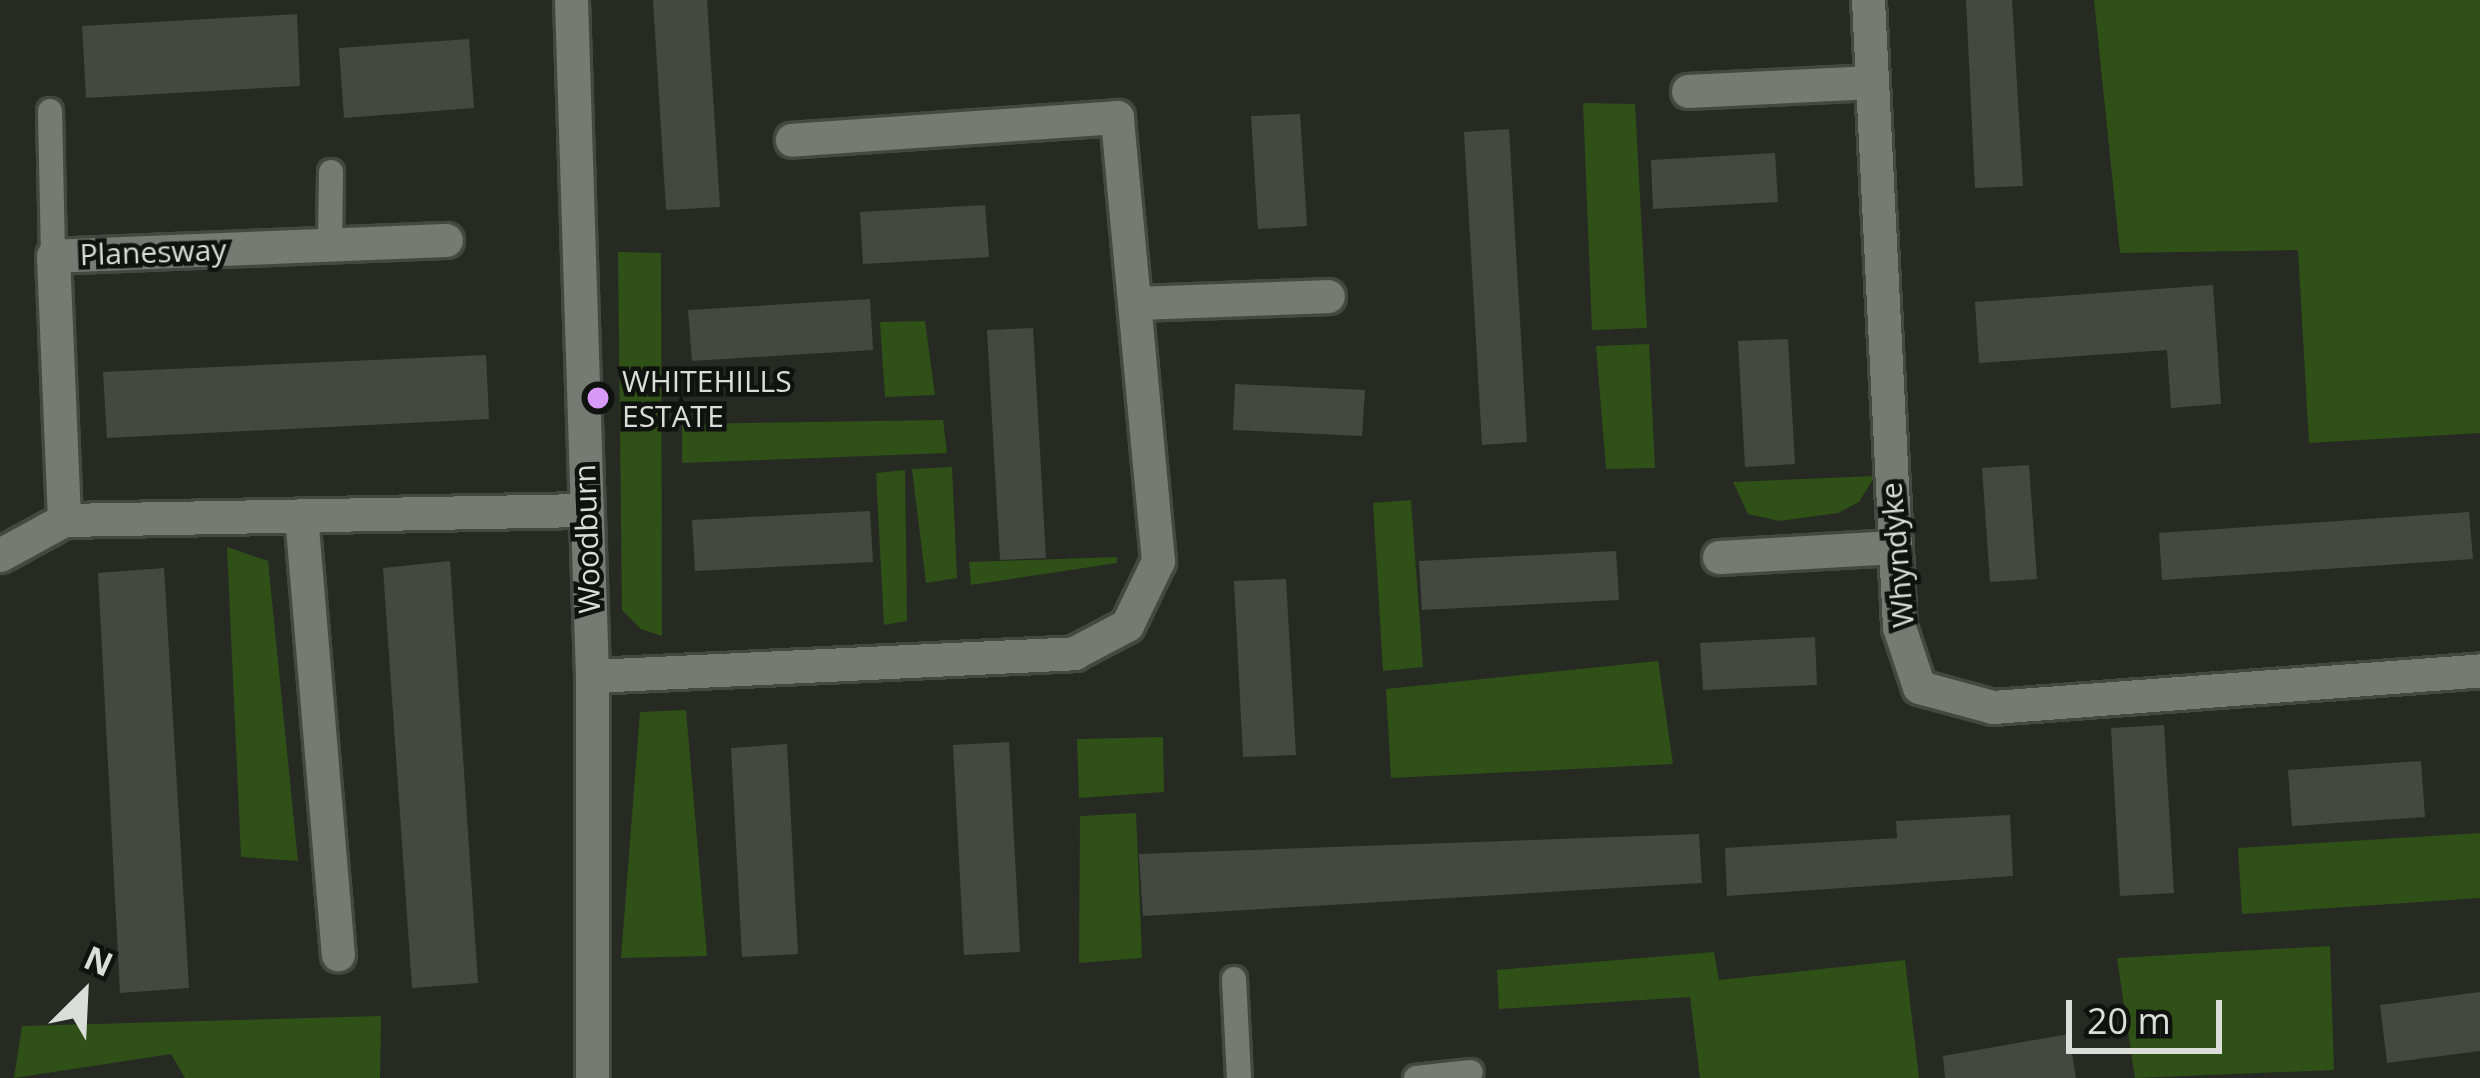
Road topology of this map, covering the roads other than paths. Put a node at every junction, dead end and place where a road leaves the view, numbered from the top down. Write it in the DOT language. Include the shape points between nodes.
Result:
graph roads {
  1 [pos="571,0"];
  2 [pos="1868,0"];
  3 [pos="1872,82"];
  4 [pos="1688,91"];
  5 [pos="50,112"];
  6 [pos="792,140"];
  7 [pos="331,172"];
  8 [pos="446,240"];
  9 [pos="330,245"];
  10 [pos="52,256"];
  11 [pos="1328,296"];
  12 [pos="1139,303"];
  13 [pos="585,510"];
  14 [pos="301,515"];
  15 [pos="64,520"];
  16 [pos="1894,548"];
  17 [pos="0,555"];
  18 [pos="1719,557"];
  19 [pos="2480,670"];
  20 [pos="592,676"];
  21 [pos="338,954"];
  22 [pos="1234,979"];
  23 [pos="1471,1072"];
  24 [pos="592,1078"];
  25 [pos="1239,1078"];
  26 [pos="1416,1078"];
  1 -- 13 [label="street, Woodburn"];
  2 -- 3 [label="street, Whyndyke"];
  3 -- 4 [label="street"];
  3 -- 16 [label="street, Whyndyke"];
  5 -- 10 [label="lane"];
  6 -- 12 [label="street" via="1117,117"];
  7 -- 9 [label="lane"];
  8 -- 9 [label="street, Planesway"];
  9 -- 10 [label="street, Planesway"];
  10 -- 15 [label="street, Planesway"];
  11 -- 12 [label="street"];
  12 -- 20 [label="street" via="1158,560 1127,625 1074,652"];
  13 -- 14 [label="street"];
  13 -- 20 [label="street, Woodburn"];
  14 -- 15 [label="street"];
  14 -- 21 [label="street"];
  15 -- 17 [label="street"];
  16 -- 18 [label="street"];
  16 -- 19 [label="street, Whyndyke" via="1899,627 1919,687 1993,707"];
  20 -- 24 [label="street, Woodburn"];
  22 -- 25 [label="lane"];
  23 -- 26 [label="lane"];
}
